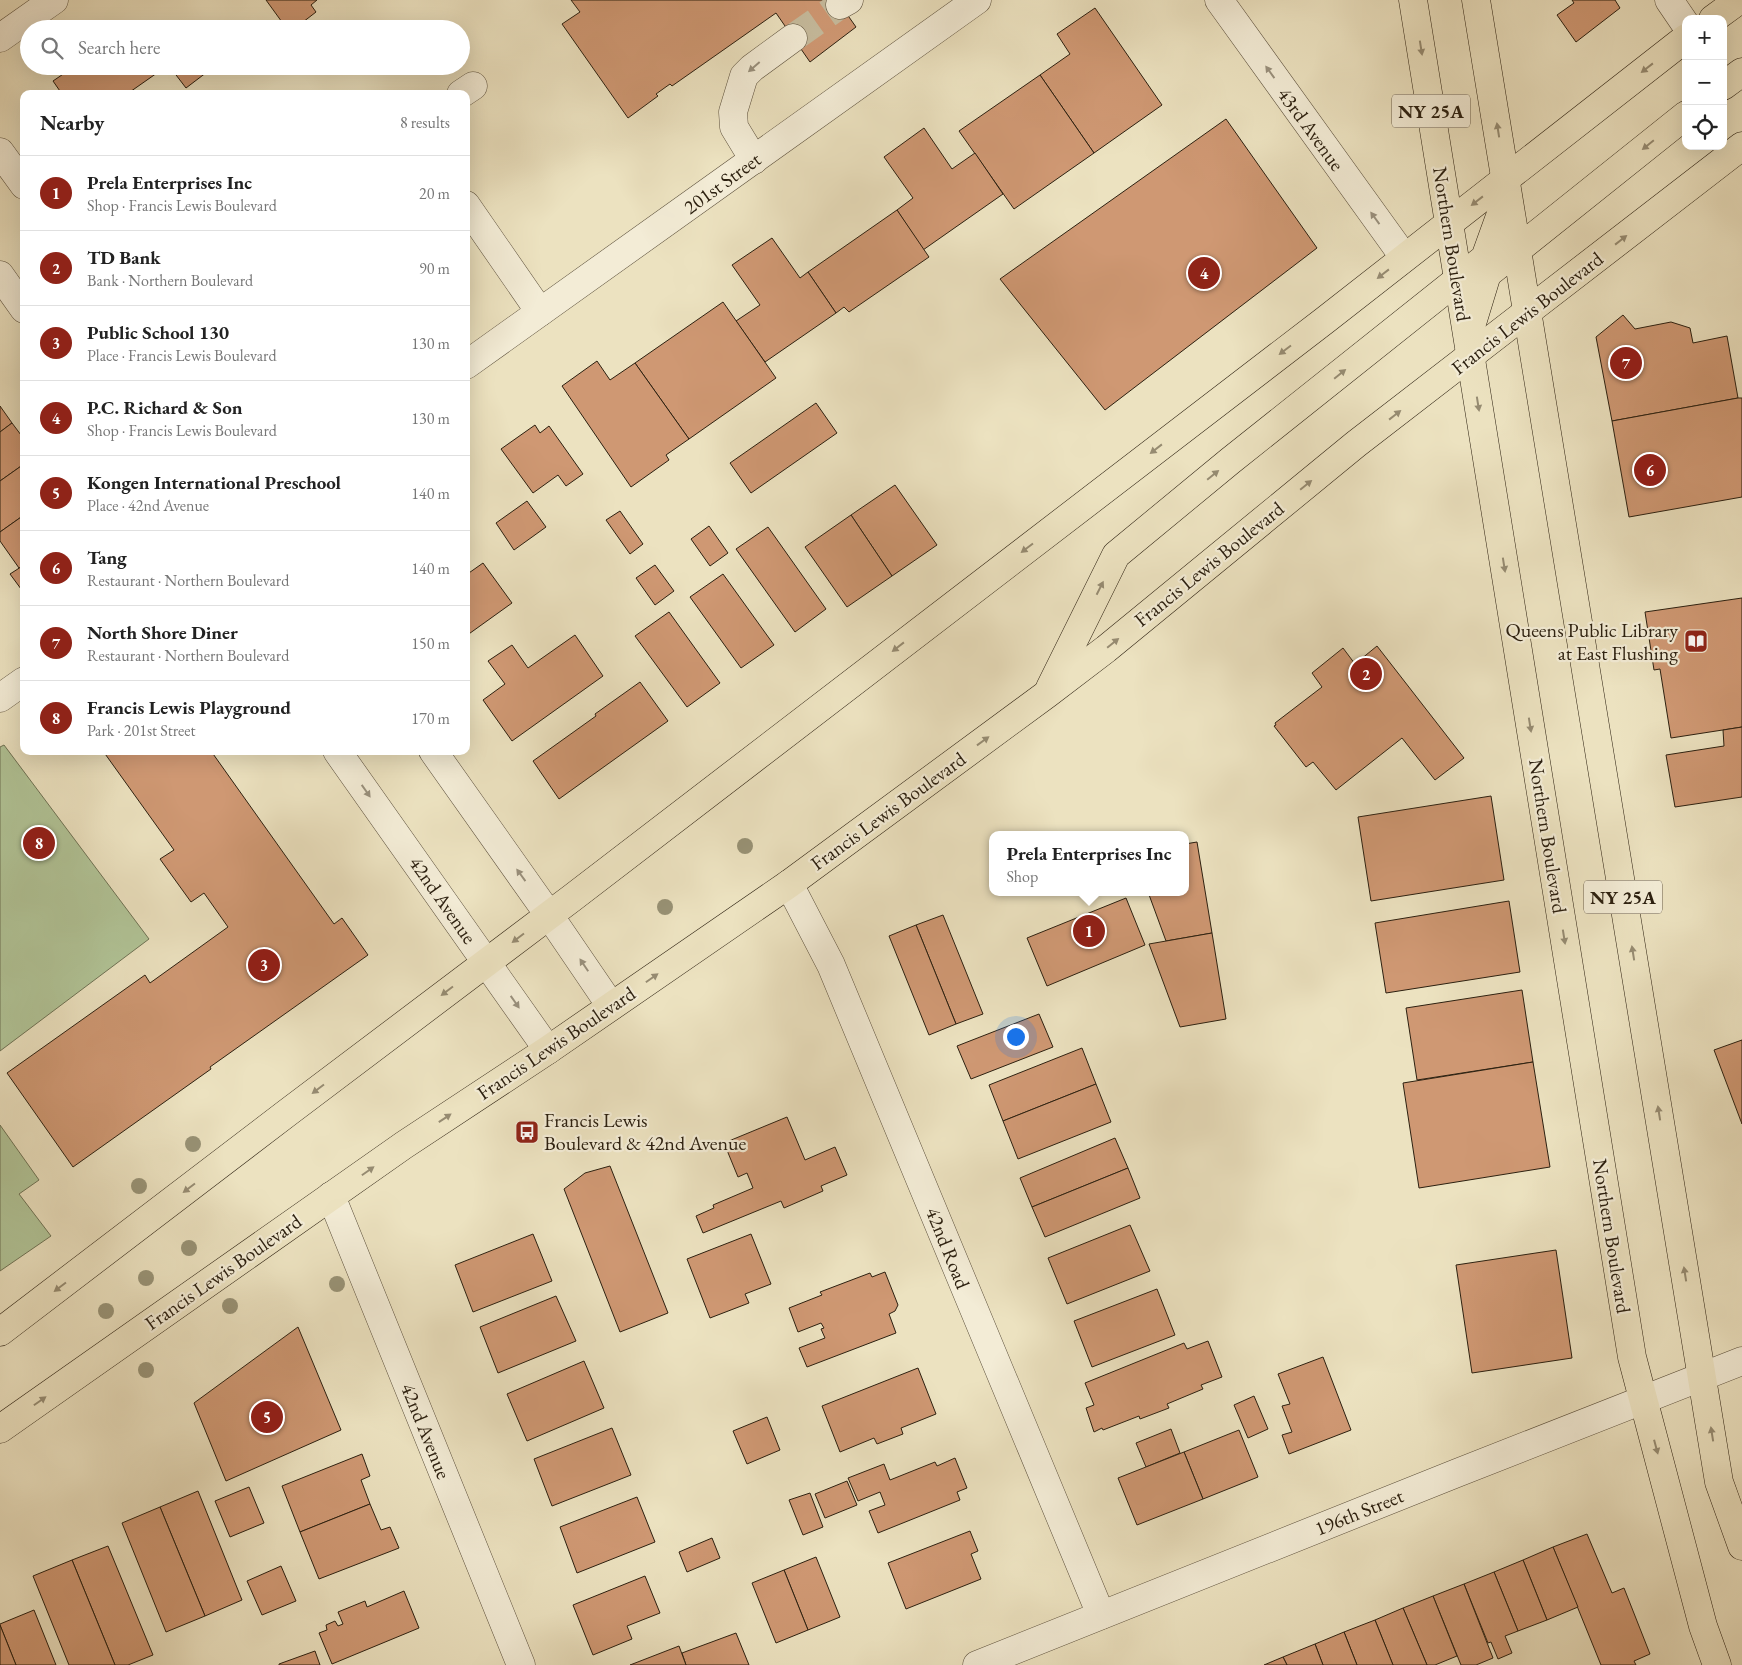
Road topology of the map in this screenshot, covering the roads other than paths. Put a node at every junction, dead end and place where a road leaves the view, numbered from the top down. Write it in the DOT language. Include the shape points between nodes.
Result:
graph roads {
  1 [pos="54,0"];
  2 [pos="1219,0"];
  3 [pos="1413,0"];
  4 [pos="1476,0"];
  5 [pos="1669,0"];
  6 [pos="1740,0"];
  7 [pos="969,2"];
  8 [pos="1719,15"];
  9 [pos="1682,19"];
  10 [pos="26,20"];
  11 [pos="20,24"];
  12 [pos="0,38"];
  13 [pos="793,38"];
  14 [pos="1682,41"];
  15 [pos="1742,72"];
  16 [pos="1727,83"];
  17 [pos="1682,118"];
  18 [pos="1742,146"];
  19 [pos="0,152"];
  20 [pos="754,160"];
  21 [pos="20,180"];
  22 [pos="1507,186"];
  23 [pos="470,211"];
  24 [pos="1449,223"];
  25 [pos="1517,250"];
  26 [pos="1404,257"];
  27 [pos="0,275"];
  28 [pos="1458,280"];
  29 [pos="20,303"];
  30 [pos="540,312"];
  31 [pos="1527,312"];
  32 [pos="1469,347"];
  33 [pos="470,362"];
  34 [pos="20,684"];
  35 [pos="1047,694"];
  36 [pos="0,698"];
  37 [pos="341,755"];
  38 [pos="435,755"];
  39 [pos="789,884"];
  40 [pos="549,915"];
  41 [pos="487,962"];
  42 [pos="612,1006"];
  43 [pos="548,1050"];
  44 [pos="331,1196"];
  45 [pos="0,1332"];
  46 [pos="1742,1361"];
  47 [pos="1702,1376"];
  48 [pos="1643,1400"];
  49 [pos="0,1429"];
  50 [pos="1742,1546"];
  51 [pos="1101,1615"];
  52 [pos="521,1665"];
  53 [pos="977,1665"];
  54 [pos="1718,1665"];
  1 -- 10 [label="street"];
  26 -- 2 [label="street, 43rd Avenue, one-way"];
  3 -- 24 [label="main road, Northern Boulevard / NY 25A, one-way"];
  22 -- 4 [label="main road, NY 25A, one-way"];
  5 -- 9 [label="street"];
  6 -- 8 [label="main road"];
  7 -- 20 [label="street, 201st Street"];
  11 -- 12 [label="street"];
  13 -- 20 [label="street, one-way" via="744,76 733,112 734,127"];
  14 -- 22 [label="main road, one-way"];
  15 -- 16 [label="main road"];
  17 -- 25 [label="main road, one-way"];
  31 -- 18 [label="main road, Francis Lewis Boulevard, one-way"];
  19 -- 21 [label="street"];
  20 -- 30 [label="street, 201st Street"];
  22 -- 24 [label="main road, one-way"];
  22 -- 25 [label="main road, NY 25A"];
  22 -- 28 [label="main road" via="1485,258"];
  23 -- 30 [label="street"];
  24 -- 26 [label="main road"];
  24 -- 28 [label="main road, Northern Boulevard / NY 25A"];
  25 -- 31 [label="main road, NY 25A"];
  25 -- 32 [label="main road" via="1487,274"];
  26 -- 40 [label="main road, one-way"];
  27 -- 29 [label="street"];
  28 -- 32 [label="main road, Northern Boulevard / NY 25A"];
  35 -- 28 [label="main road, one-way" via="1116,554"];
  30 -- 33 [label="street, 201st Street"];
  31 -- 32 [label="main road, Francis Lewis Boulevard"];
  47 -- 31 [label="main road, NY 25A, one-way"];
  35 -- 32 [label="main road, Francis Lewis Boulevard, one-way" via="1356,444"];
  32 -- 48 [label="main road, Northern Boulevard / NY 25A, one-way" via="1632,1357"];
  34 -- 36 [label="street"];
  39 -- 35 [label="main road, Francis Lewis Boulevard, one-way"];
  37 -- 41 [label="street, 42nd Avenue, one-way"];
  40 -- 38 [label="street, one-way"];
  42 -- 39 [label="main road, Francis Lewis Boulevard, one-way"];
  39 -- 51 [label="street, 42nd Road" via="831,965"];
  40 -- 41 [label="main road, one-way"];
  42 -- 40 [label="street, one-way"];
  41 -- 43 [label="street, 42nd Avenue, one-way"];
  41 -- 45 [label="main road, one-way"];
  42 -- 43 [label="main road, Francis Lewis Boulevard"];
  44 -- 43 [label="main road, Francis Lewis Boulevard, one-way"];
  49 -- 44 [label="main road, Francis Lewis Boulevard, one-way"];
  44 -- 52 [label="street, 42nd Avenue"];
  46 -- 47 [label="street, 196th Street"];
  47 -- 48 [label="street, 196th Street"];
  50 -- 47 [label="main road, NY 25A, one-way" via="1719,1482"];
  48 -- 51 [label="street, 196th Street"];
  48 -- 54 [label="main road, Northern Boulevard, one-way" via="1703,1626"];
  51 -- 53 [label="street, 196th Street"];
}
